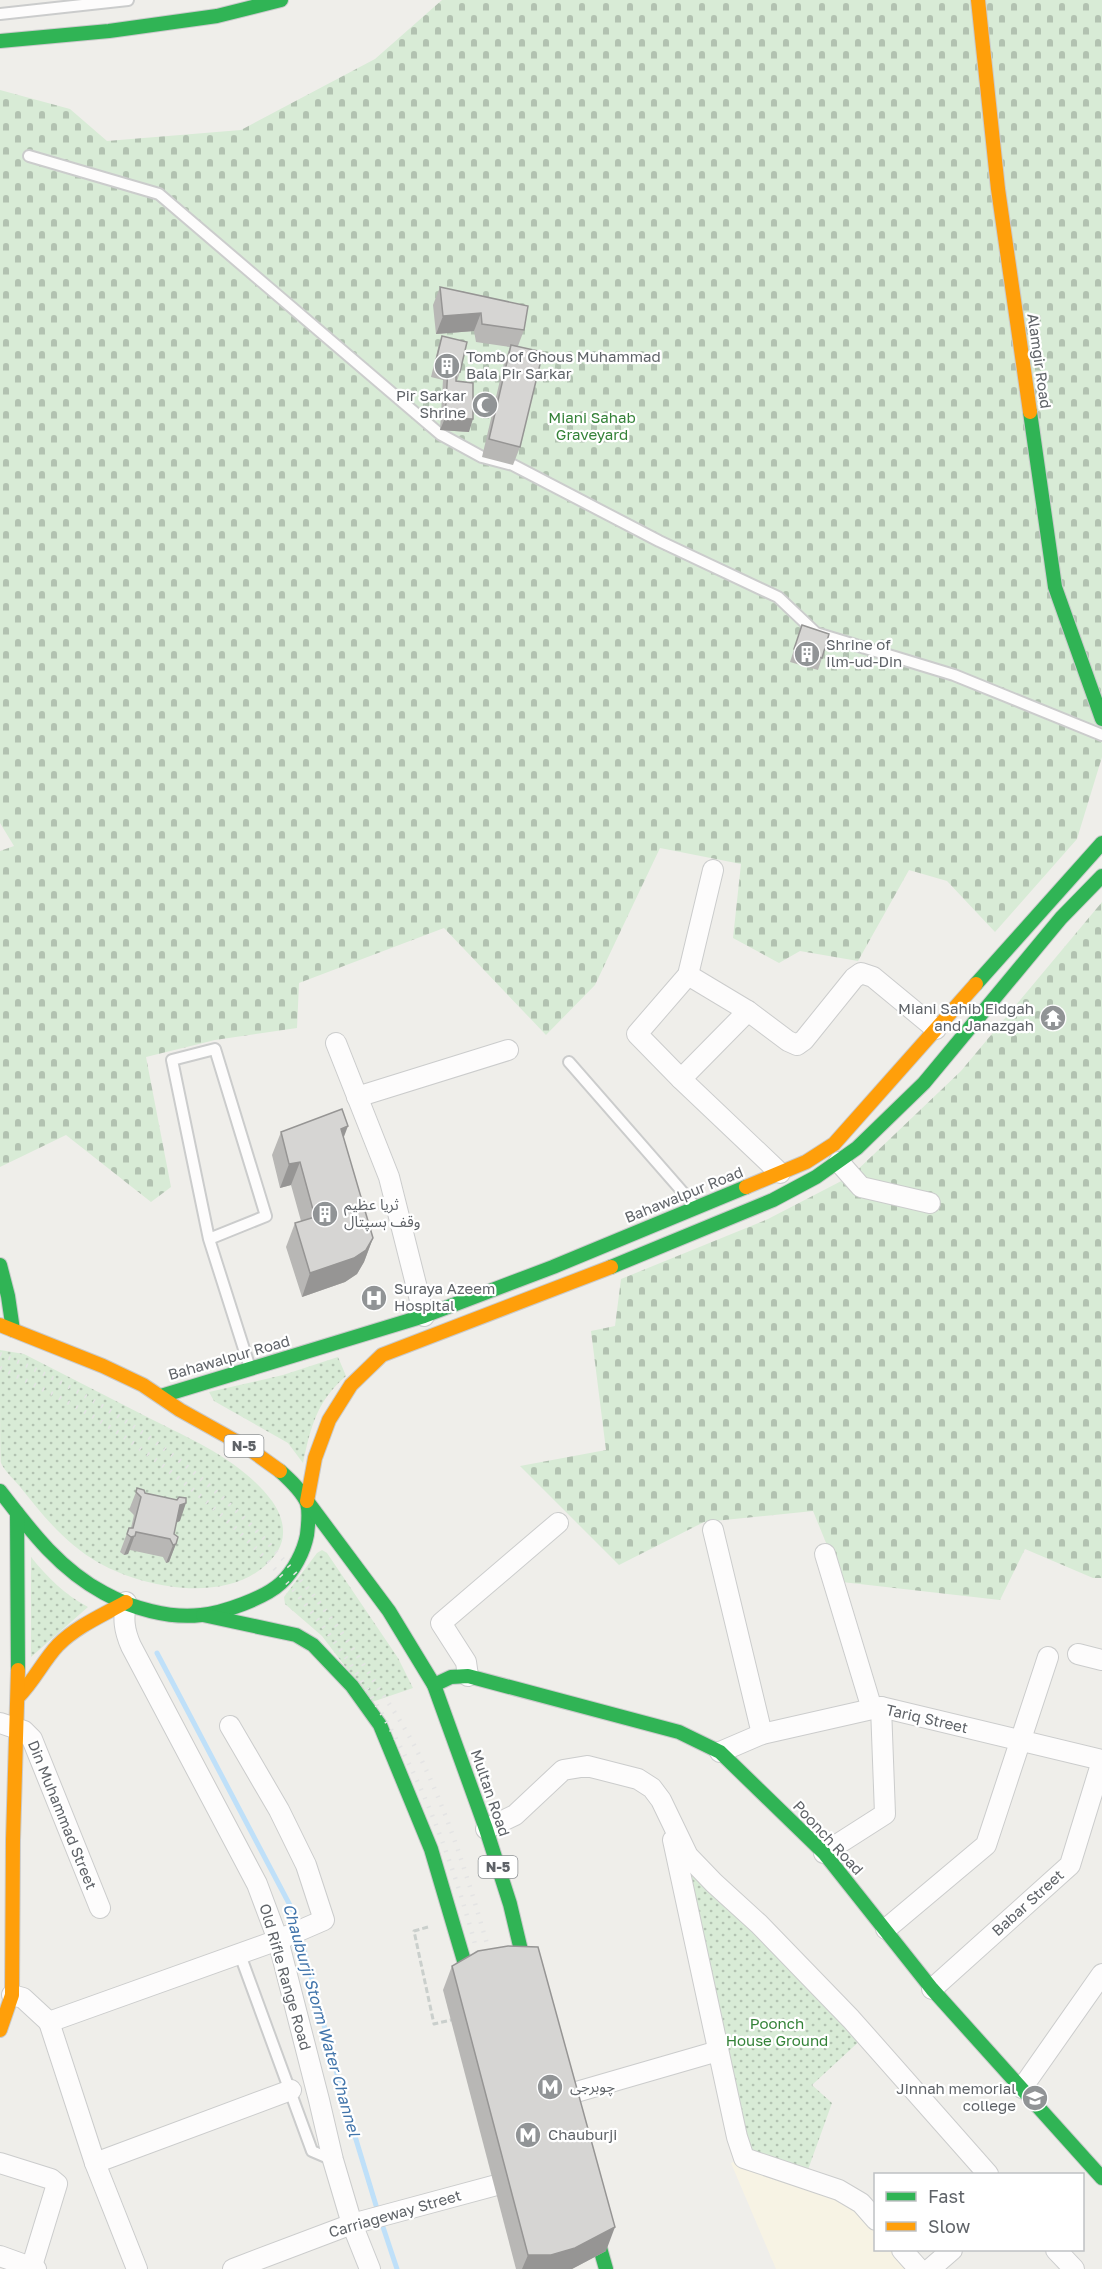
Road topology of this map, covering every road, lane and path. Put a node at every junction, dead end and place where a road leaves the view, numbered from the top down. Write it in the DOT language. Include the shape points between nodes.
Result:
graph roads {
  1 [pos="128,0"];
  2 [pos="215,0"];
  3 [pos="281,0"];
  4 [pos="978,0"];
  5 [pos="0,14"];
  6 [pos="217,16"];
  7 [pos="0,41"];
  8 [pos="29,156"];
  9 [pos="1102,719"];
  10 [pos="1102,735"];
  11 [pos="1101,840"];
  12 [pos="714,870"];
  13 [pos="1100,878"];
  14 [pos="1102,900"];
  15 [pos="688,975"];
  16 [pos="748,1011"];
  17 [pos="936,1029"];
  18 [pos="336,1043"];
  19 [pos="508,1050"];
  20 [pos="569,1062"];
  21 [pos="681,1079"];
  22 [pos="357,1097"];
  23 [pos="839,1162"];
  24 [pos="780,1173"];
  25 [pos="930,1203"];
  26 [pos="696,1208"];
  27 [pos="209,1239"];
  28 [pos="0,1265"];
  29 [pos="424,1316"];
  30 [pos="4,1330"];
  31 [pos="250,1368"];
  32 [pos="161,1396"];
  33 [pos="0,1491"];
  34 [pos="307,1501"];
  35 [pos="17,1513"];
  36 [pos="558,1523"];
  37 [pos="713,1530"];
  38 [pos="825,1554"];
  39 [pos="8,1580"];
  40 [pos="126,1602"];
  41 [pos="203,1615"];
  42 [pos="9,1650"];
  43 [pos="1077,1653"];
  44 [pos="1048,1657"];
  45 [pos="1102,1660"];
  46 [pos="468,1676"];
  47 [pos="434,1685"];
  48 [pos="18,1697"];
  49 [pos="876,1708"];
  50 [pos="8,1726"];
  51 [pos="230,1726"];
  52 [pos="762,1734"];
  53 [pos="1020,1740"];
  54 [pos="720,1752"];
  55 [pos="1102,1761"];
  56 [pos="668,1817"];
  57 [pos="486,1829"];
  58 [pos="7,1840"];
  59 [pos="824,1853"];
  60 [pos="7,1903"];
  61 [pos="100,1908"];
  62 [pos="886,1929"];
  63 [pos="282,1938"];
  64 [pos="418,1947"];
  65 [pos="239,1952"];
  66 [pos="1102,1974"];
  67 [pos="932,1989"];
  68 [pos="6,1993"];
  69 [pos="533,1997"];
  70 [pos="479,2012"];
  71 [pos="451,2020"];
  72 [pos="49,2022"];
  73 [pos="0,2030"];
  74 [pos="718,2051"];
  75 [pos="1022,2088"];
  76 [pos="291,2090"];
  77 [pos="559,2097"];
  78 [pos="333,2160"];
  79 [pos="0,2163"];
  80 [pos="95,2163"];
  81 [pos="1100,2171"];
  82 [pos="986,2173"];
  83 [pos="525,2177"];
  84 [pos="587,2202"];
  85 [pos="874,2218"];
  86 [pos="355,2224"];
  87 [pos="903,2251"];
  88 [pos="951,2251"];
  89 [pos="1057,2251"];
  90 [pos="0,2256"];
  91 [pos="33,2268"];
  92 [pos="137,2269"];
  93 [pos="233,2269"];
  94 [pos="370,2269"];
  95 [pos="606,2269"];
  96 [pos="919,2269"];
  97 [pos="930,2269"];
  98 [pos="1074,2269"];
  1 -- 5 [label="lane"];
  2 -- 6 [label="main road"];
  3 -- 6 [label="main road"];
  4 -- 9 [label="main road, Alamgir Road" via="998,189 1054,587"];
  6 -- 7 [label="main road"];
  8 -- 10 [label="lane" via="159,194 440,434 482,457 513,465 778,597 816,633 954,675"];
  11 -- 13 [label="main road"];
  11 -- 17 [label="main road, Bahawalpur Road"];
  12 -- 15 [label="street"];
  13 -- 14 [label="main road"];
  13 -- 23 [label="main road" via="1059,920 951,1053"];
  15 -- 16 [label="street"];
  15 -- 21 [label="street" via="637,1034"];
  16 -- 17 [label="street" via="797,1045 861,973 873,977"];
  16 -- 21 [label="street"];
  17 -- 24 [label="main road, Bahawalpur Road" via="834,1144"];
  18 -- 22 [label="street"];
  19 -- 22 [label="street"];
  20 -- 26 [label="lane"];
  21 -- 24 [label="street"];
  22 -- 29 [label="street" via="389,1177"];
  23 -- 25 [label="street" via="861,1187"];
  23 -- 34 [label="main road" via="771,1201 574,1284 382,1355 359,1374 323,1429 310,1473"];
  24 -- 26 [label="main road, Bahawalpur Road"];
  26 -- 29 [label="main road, Bahawalpur Road"];
  27 -- 27 [label="lane" via="172,1060 215,1049 266,1216"];
  27 -- 31 [label="lane"];
  28 -- 30 [label="main road" via="8,1296"];
  29 -- 31 [label="main road, Bahawalpur Road"];
  30 -- 32 [label="main road, N-5" via="96,1364"];
  31 -- 32 [label="main road, Bahawalpur Road"];
  32 -- 34 [label="main road, N-5" via="274,1466"];
  33 -- 35 [label="main road"];
  34 -- 41 [label="main road" via="305,1544 281,1584 239,1604"];
  34 -- 47 [label="main road, Multan Road / N-5" via="389,1611"];
  35 -- 39 [label="main road"];
  35 -- 40 [label="main road" via="60,1564 92,1586"];
  36 -- 46 [label="street" via="441,1623 466,1662"];
  37 -- 52 [label="street"];
  38 -- 49 [label="street"];
  39 -- 42 [label="main road"];
  40 -- 41 [label="main road" via="163,1612"];
  40 -- 48 [label="main road" via="58,1644"];
  40 -- 63 [label="street, Old Rifle Range Road" via="125,1632"];
  41 -- 70 [label="main road" via="296,1635 313,1645 330,1660 380,1725 431,1849"];
  42 -- 48 [label="main road"];
  43 -- 45 [label="street"];
  44 -- 53 [label="street"];
  46 -- 47 [label="main road, Poonch Road" via="449,1676"];
  46 -- 54 [label="main road, Poonch Road" via="679,1732"];
  47 -- 57 [label="main road, Multan Road / N-5"];
  48 -- 50 [label="main road"];
  49 -- 52 [label="street, Tariq Street"];
  49 -- 53 [label="street, Tariq Street"];
  49 -- 59 [label="street" via="885,1815"];
  50 -- 58 [label="main road"];
  50 -- 61 [label="street, Din Muhammad Street" via="29,1733"];
  51 -- 63 [label="street" via="306,1865 324,1920"];
  52 -- 54 [label="street, Tariq Street"];
  53 -- 55 [label="street, Tariq Street"];
  53 -- 62 [label="street" via="986,1845"];
  54 -- 59 [label="main road, Poonch Road"];
  55 -- 67 [label="street, Babar Street" via="1070,1865"];
  56 -- 57 [label="street" via="652,1788 638,1779 587,1766 563,1770 515,1815"];
  56 -- 74 [label="street"];
  56 -- 82 [label="street" via="688,1856 851,2019"];
  57 -- 69 [label="main road, Multan Road / N-5"];
  58 -- 60 [label="main road"];
  59 -- 62 [label="main road, Poonch Road"];
  60 -- 68 [label="main road"];
  62 -- 67 [label="main road, Poonch Road"];
  63 -- 65 [label="street"];
  63 -- 78 [label="street, Old Rifle Range Road"];
  64 -- 71 [label="path" via="434,2024"];
  65 -- 72 [label="street"];
  65 -- 76 [label="lane"];
  66 -- 75 [label="street"];
  67 -- 75 [label="main road, Poonch Road"];
  68 -- 72 [label="street" via="23,1998"];
  68 -- 73 [label="main road"];
  72 -- 80 [label="street"];
  74 -- 77 [label="street"];
  74 -- 85 [label="street" via="744,2158 839,2190 861,2203"];
  75 -- 81 [label="main road, Poonch Road"];
  76 -- 78 [label="lane" via="312,2151"];
  76 -- 80 [label="street"];
  78 -- 86 [label="street, Old Rifle Range Road"];
  79 -- 91 [label="street" via="57,2184"];
  80 -- 92 [label="street"];
  83 -- 86 [label="street, Carriageway Street"];
  84 -- 95 [label="main road"];
  86 -- 93 [label="street, Carriageway Street"];
  86 -- 94 [label="street, Old Rifle Range Road"];
  87 -- 96 [label="street"];
  88 -- 97 [label="street"];
  89 -- 98 [label="street"];
  90 -- 91 [label="street"];
}
